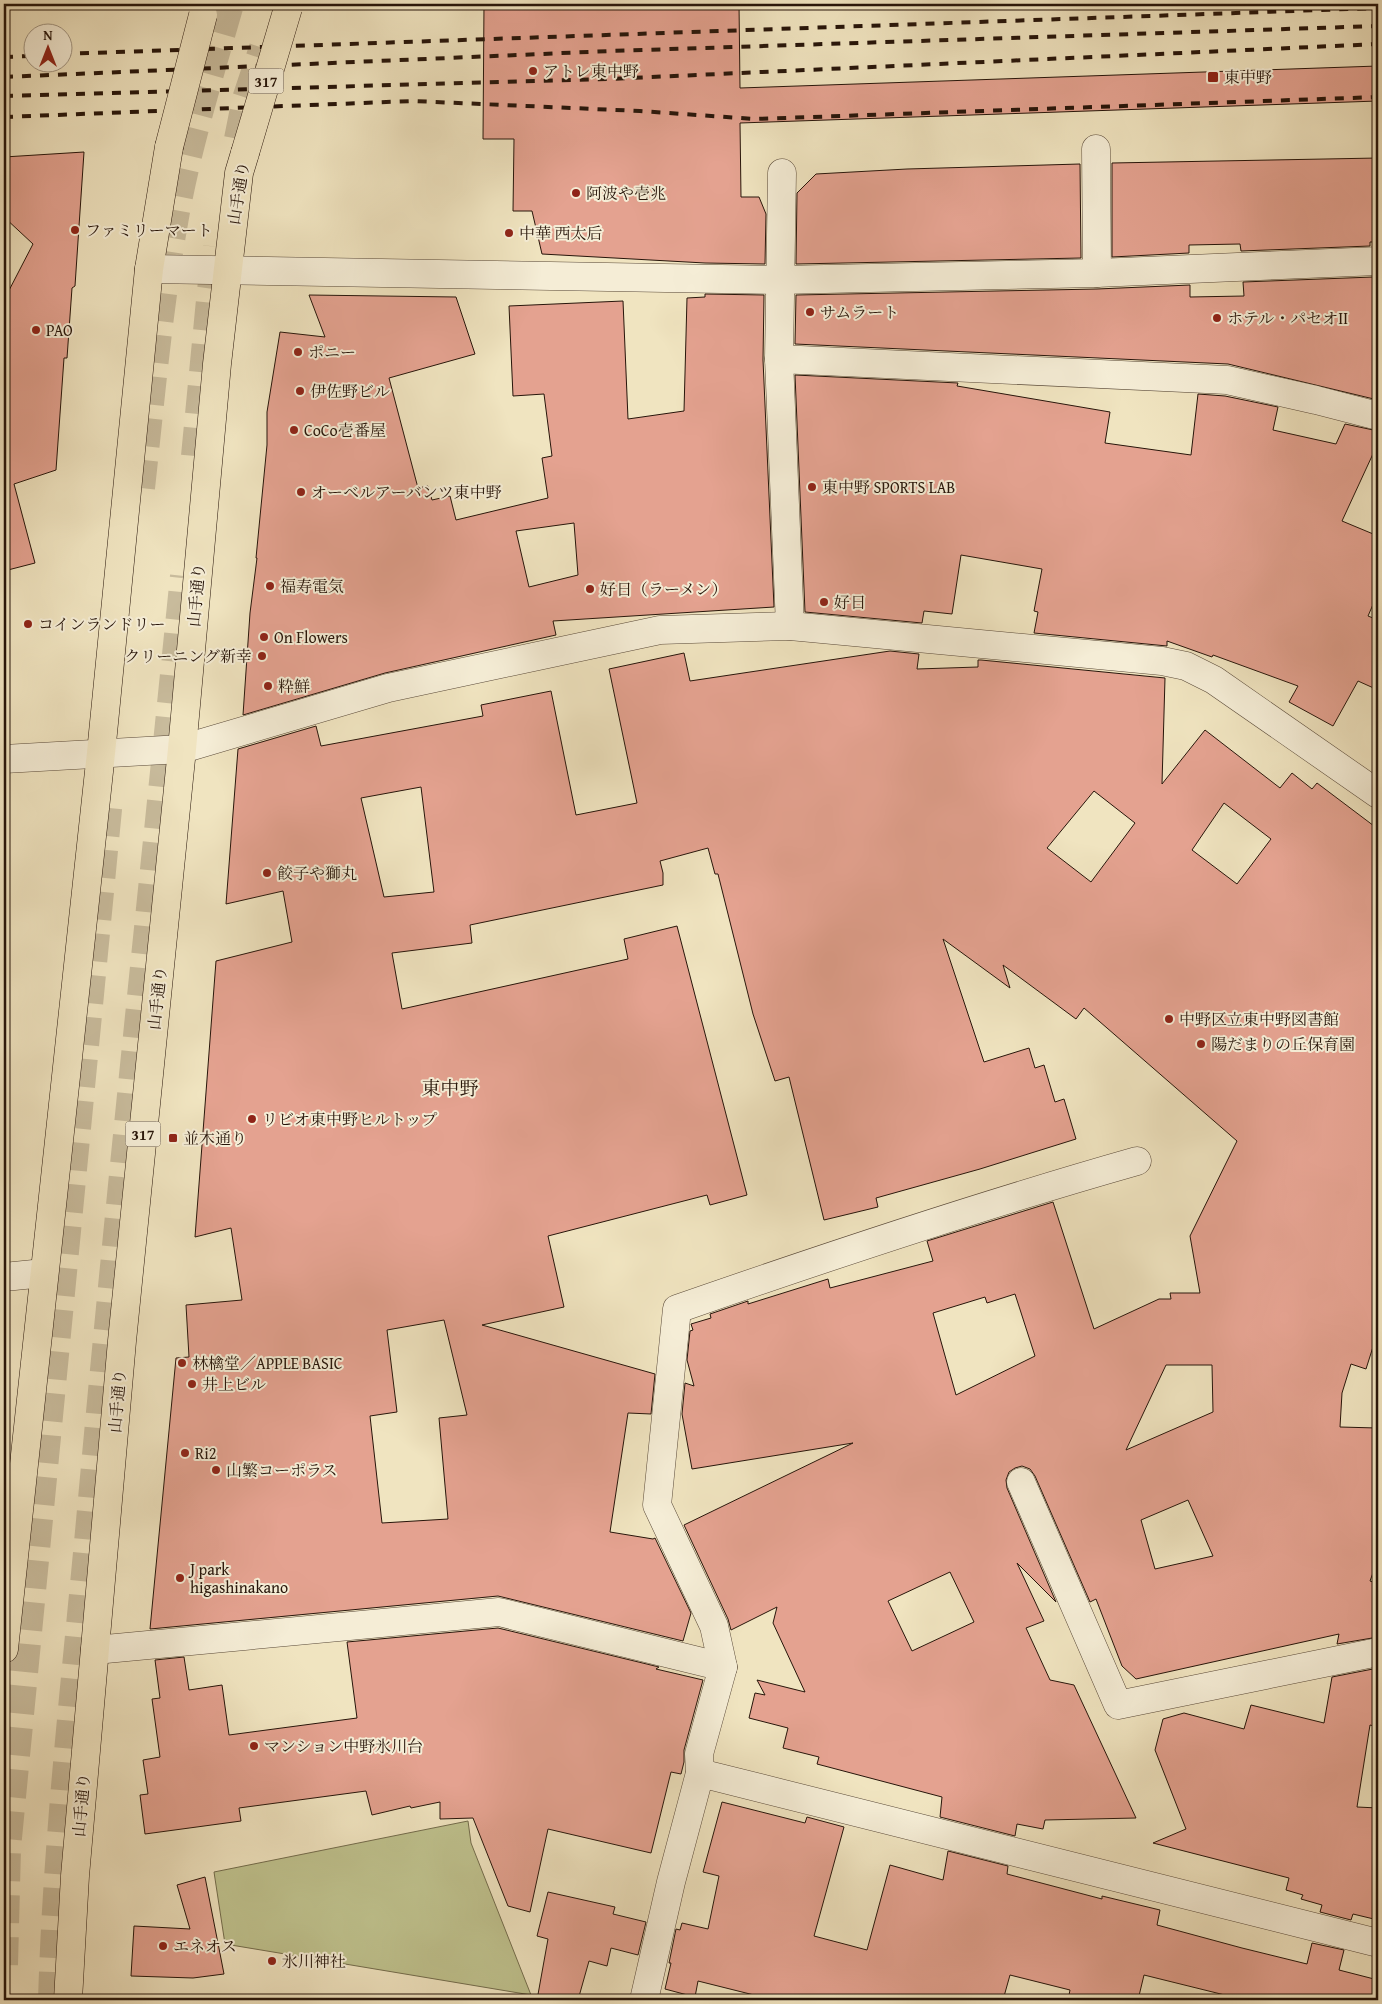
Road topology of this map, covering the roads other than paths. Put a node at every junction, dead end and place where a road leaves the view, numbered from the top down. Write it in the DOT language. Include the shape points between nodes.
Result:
graph roads {
  1 [pos="288,6"];
  2 [pos="204,9"];
  3 [pos="1096,149"];
  4 [pos="782,173"];
  5 [pos="1378,261"];
  6 [pos="149,269"];
  7 [pos="228,269"];
  8 [pos="1097,273"];
  9 [pos="780,280"];
  10 [pos="779,359"];
  11 [pos="1378,416"];
  12 [pos="790,626"];
  13 [pos="182,749"];
  14 [pos="101,754"];
  15 [pos="4,758"];
  16 [pos="1378,794"];
  17 [pos="1137,1161"];
  18 [pos="44,1273"];
  19 [pos="4,1277"];
  20 [pos="1021,1482"];
  21 [pos="4,1649"];
  22 [pos="95,1650"];
  23 [pos="1378,1652"];
  24 [pos="723,1667"];
  25 [pos="700,1773"];
  26 [pos="1378,1943"];
  27 [pos="68,2000"];
  28 [pos="644,2000"];
  1 -- 7 [label="main road, 山手通り / 317, bridge" via="240,173"];
  2 -- 6 [label="main road, bridge" via="169,147"];
  3 -- 8 [label="street"];
  4 -- 9 [label="street"];
  5 -- 8 [label="street"];
  6 -- 7 [label="street"];
  6 -- 14 [label="main road"];
  7 -- 9 [label="street"];
  7 -- 13 [label="main road, 山手通り / 317"];
  8 -- 9 [label="street"];
  9 -- 10 [label="street"];
  10 -- 11 [label="street" via="1227,380"];
  10 -- 12 [label="street"];
  12 -- 13 [label="street" via="660,630 388,688"];
  12 -- 16 [label="street" via="1162,661 1186,666 1214,680"];
  13 -- 14 [label="street"];
  13 -- 22 [label="main road, 山手通り / 317" via="122,1341"];
  14 -- 15 [label="street"];
  14 -- 18 [label="main road"];
  17 -- 24 [label="street" via="1010,1198 677,1309 657,1505 714,1626"];
  18 -- 19 [label="street"];
  18 -- 21 [label="main road"];
  20 -- 23 [label="street" via="1118,1705"];
  22 -- 24 [label="street" via="498,1612"];
  22 -- 27 [label="main road, 山手通り / 317" via="75,1876"];
  24 -- 25 [label="street" via="699,1754"];
  25 -- 26 [label="street"];
  25 -- 28 [label="street"];
}
